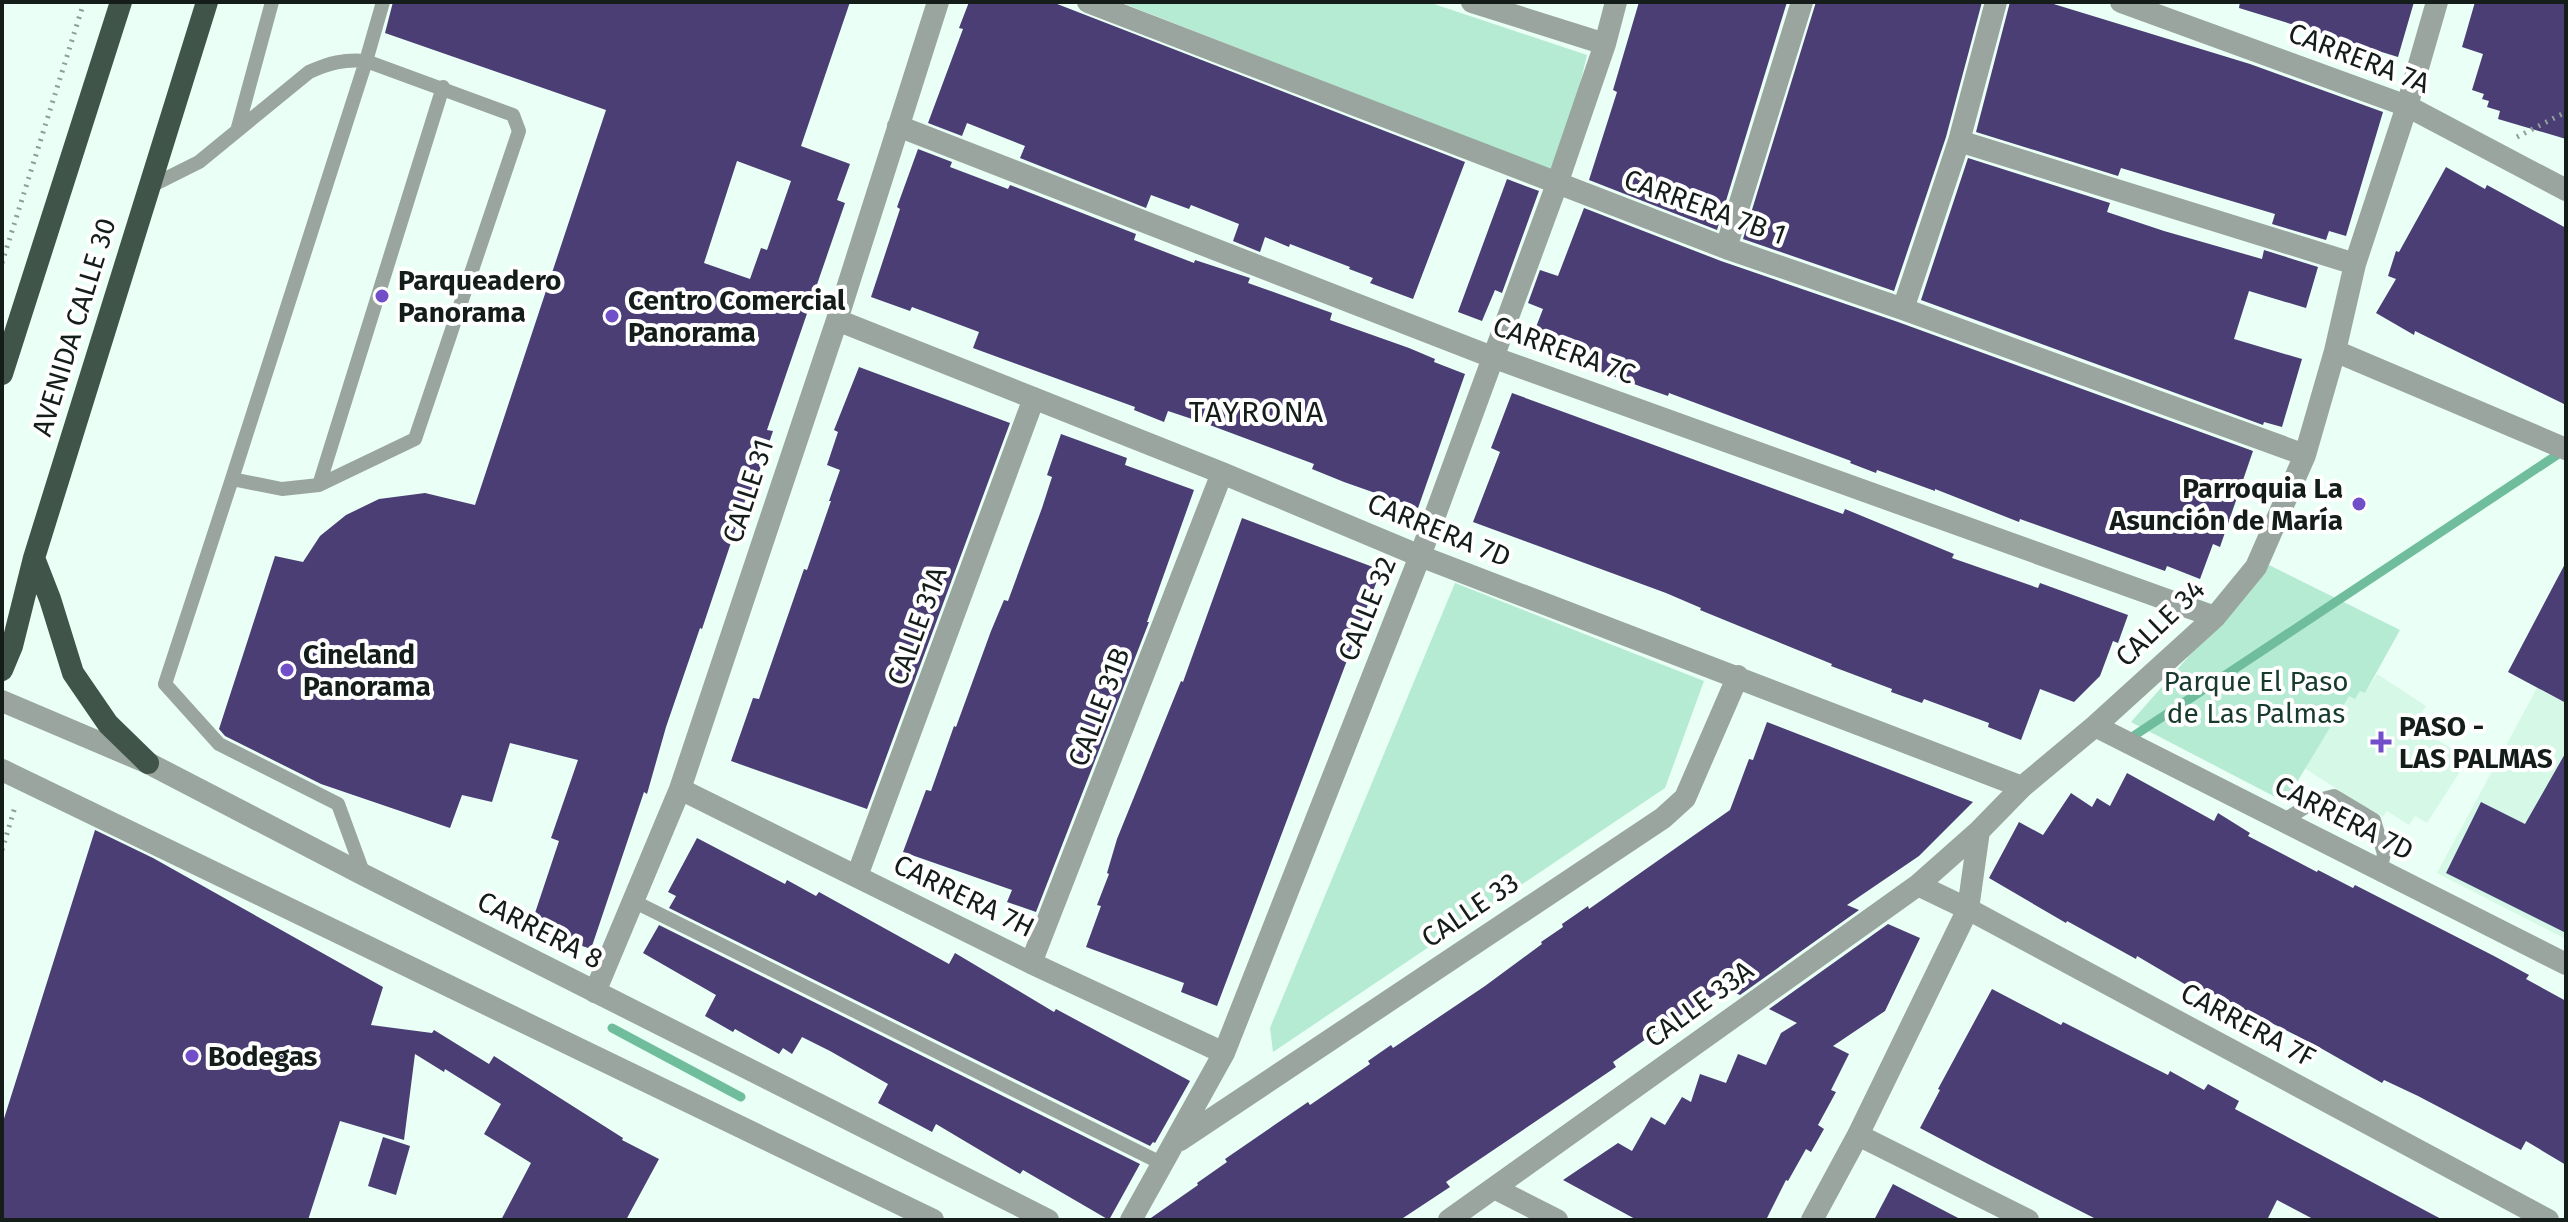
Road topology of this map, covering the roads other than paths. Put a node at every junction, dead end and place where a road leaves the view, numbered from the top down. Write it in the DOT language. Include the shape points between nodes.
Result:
graph roads {
  1 [pos="121,2"];
  2 [pos="207,2"];
  3 [pos="272,2"];
  4 [pos="383,2"];
  5 [pos="938,2"];
  6 [pos="1088,2"];
  7 [pos="1472,2"];
  8 [pos="1616,2"];
  9 [pos="1802,2"];
  10 [pos="1996,2"];
  11 [pos="2121,2"];
  12 [pos="2437,2"];
  13 [pos="1605,44"];
  14 [pos="366,61"];
  15 [pos="443,87"];
  16 [pos="2407,106"];
  17 [pos="898,126"];
  18 [pos="237,132"];
  19 [pos="1959,141"];
  20 [pos="1557,184"];
  21 [pos="147,188"];
  22 [pos="2566,190"];
  23 [pos="1726,248"];
  24 [pos="2355,264"];
  25 [pos="1903,309"];
  26 [pos="837,320"];
  27 [pos="2335,351"];
  28 [pos="1492,357"];
  29 [pos="2,374"];
  30 [pos="1034,398"];
  31 [pos="2566,449"];
  32 [pos="2305,455"];
  33 [pos="1222,473"];
  34 [pos="232,479"];
  35 [pos="319,485"];
  36 [pos="1420,556"];
  37 [pos="34,558"];
  38 [pos="2215,617"];
  39 [pos="2,670"];
  40 [pos="1738,676"];
  41 [pos="2,701"];
  42 [pos="2095,726"];
  43 [pos="148,763"];
  44 [pos="2,770"];
  45 [pos="2022,787"];
  46 [pos="680,789"];
  47 [pos="2283,821"];
  48 [pos="1979,831"];
  49 [pos="2380,871"];
  50 [pos="364,875"];
  51 [pos="857,876"];
  52 [pos="1918,885"];
  53 [pos="633,901"];
  54 [pos="1968,909"];
  55 [pos="1031,963"];
  56 [pos="2566,964"];
  57 [pos="595,992"];
  58 [pos="1224,1053"];
  59 [pos="1858,1135"];
  60 [pos="1176,1143"];
  61 [pos="1163,1164"];
  62 [pos="1494,1188"];
  63 [pos="933,1220"];
  64 [pos="1048,1220"];
  65 [pos="1131,1220"];
  66 [pos="1449,1220"];
  67 [pos="1557,1220"];
  68 [pos="1812,1220"];
  69 [pos="2028,1220"];
  70 [pos="2548,1220"];
  1 -- 29 [label="highway, AVENIDA CALLE 30"];
  2 -- 21 [label="highway, AVENIDA CALLE 30"];
  3 -- 18 [label="lane"];
  4 -- 14 [label="lane"];
  5 -- 17 [label="street, CALLE 31"];
  6 -- 20 [label="street, CARRERA 7B 1"];
  7 -- 13 [label="street"];
  8 -- 13 [label="street, CALLE 32"];
  9 -- 23 [label="street"];
  10 -- 19 [label="street"];
  11 -- 16 [label="street, CARRERA 7A"];
  12 -- 16 [label="street, CALLE 34"];
  13 -- 20 [label="street, CALLE 32"];
  14 -- 15 [label="lane"];
  14 -- 18 [label="lane" via="346,60 309,72"];
  14 -- 34 [label="lane"];
  15 -- 35 [label="lane"];
  15 -- 35 [label="lane" via="513,115 519,131 420,432 410,442"];
  16 -- 22 [label="street, CARRERA 7A"];
  16 -- 24 [label="street, CALLE 34"];
  17 -- 26 [label="street, CALLE 31"];
  17 -- 28 [label="street, CARRERA 7C"];
  18 -- 21 [label="lane" via="199,162"];
  19 -- 24 [label="street"];
  19 -- 25 [label="street"];
  20 -- 23 [label="street, CARRERA 7B 1"];
  20 -- 28 [label="street, CALLE 32"];
  21 -- 37 [label="highway, AVENIDA CALLE 30"];
  23 -- 25 [label="street, CARRERA 7B 1"];
  24 -- 27 [label="street, CALLE 34"];
  25 -- 32 [label="street, CARRERA 7B 1"];
  26 -- 30 [label="street, CARRERA 7D"];
  26 -- 46 [label="street, CALLE 31"];
  27 -- 31 [label="street"];
  27 -- 32 [label="street, CALLE 34"];
  28 -- 36 [label="street, CALLE 32"];
  28 -- 38 [label="street, CARRERA 7C"];
  30 -- 33 [label="street, CARRERA 7D"];
  30 -- 51 [label="street, CALLE 31A"];
  32 -- 38 [label="street, CALLE 34" via="2256,567"];
  33 -- 36 [label="street, CARRERA 7D"];
  33 -- 55 [label="street, CALLE 31B"];
  34 -- 35 [label="lane" via="282,489"];
  34 -- 50 [label="lane" via="165,684 219,744 338,804"];
  36 -- 40 [label="street, CARRERA 7D"];
  36 -- 58 [label="street, CALLE 32"];
  37 -- 39 [label="highway, AVENIDA CALLE 30"];
  37 -- 43 [label="highway" via="73,673 108,724"];
  38 -- 42 [label="street, CALLE 34"];
  40 -- 45 [label="street, CARRERA 7D"];
  40 -- 60 [label="street, CALLE 33" via="1685,798 1663,818"];
  41 -- 43 [label="street, CARRERA 8"];
  42 -- 45 [label="street, CALLE 34"];
  42 -- 47 [label="street, CARRERA 7D"];
  43 -- 50 [label="street, CARRERA 8"];
  44 -- 63 [label="street"];
  45 -- 48 [label="street, CALLE 34"];
  46 -- 51 [label="street, CARRERA 7H"];
  46 -- 53 [label="street, CALLE 31"];
  47 -- 49 [label="street, CARRERA 7D"];
  47 -- 49 [label="lane" via="2334,796 2374,820 2384,854"];
  48 -- 52 [label="street, CALLE 33A"];
  48 -- 54 [label="street"];
  49 -- 56 [label="street, CARRERA 7D"];
  50 -- 57 [label="street, CARRERA 8"];
  51 -- 55 [label="street, CARRERA 7H"];
  52 -- 54 [label="street, CARRERA 7F"];
  52 -- 62 [label="street, CALLE 33A"];
  53 -- 57 [label="street, CALLE 31"];
  53 -- 61 [label="lane"];
  54 -- 59 [label="street"];
  54 -- 70 [label="street, CARRERA 7F"];
  55 -- 58 [label="street, CARRERA 7H"];
  57 -- 64 [label="street, CARRERA 8"];
  58 -- 60 [label="street, CALLE 32"];
  59 -- 68 [label="street"];
  59 -- 69 [label="street"];
  60 -- 61 [label="street, CALLE 32"];
  61 -- 65 [label="street, CALLE 32"];
  62 -- 66 [label="street, CALLE 33A"];
  62 -- 67 [label="street"];
}
